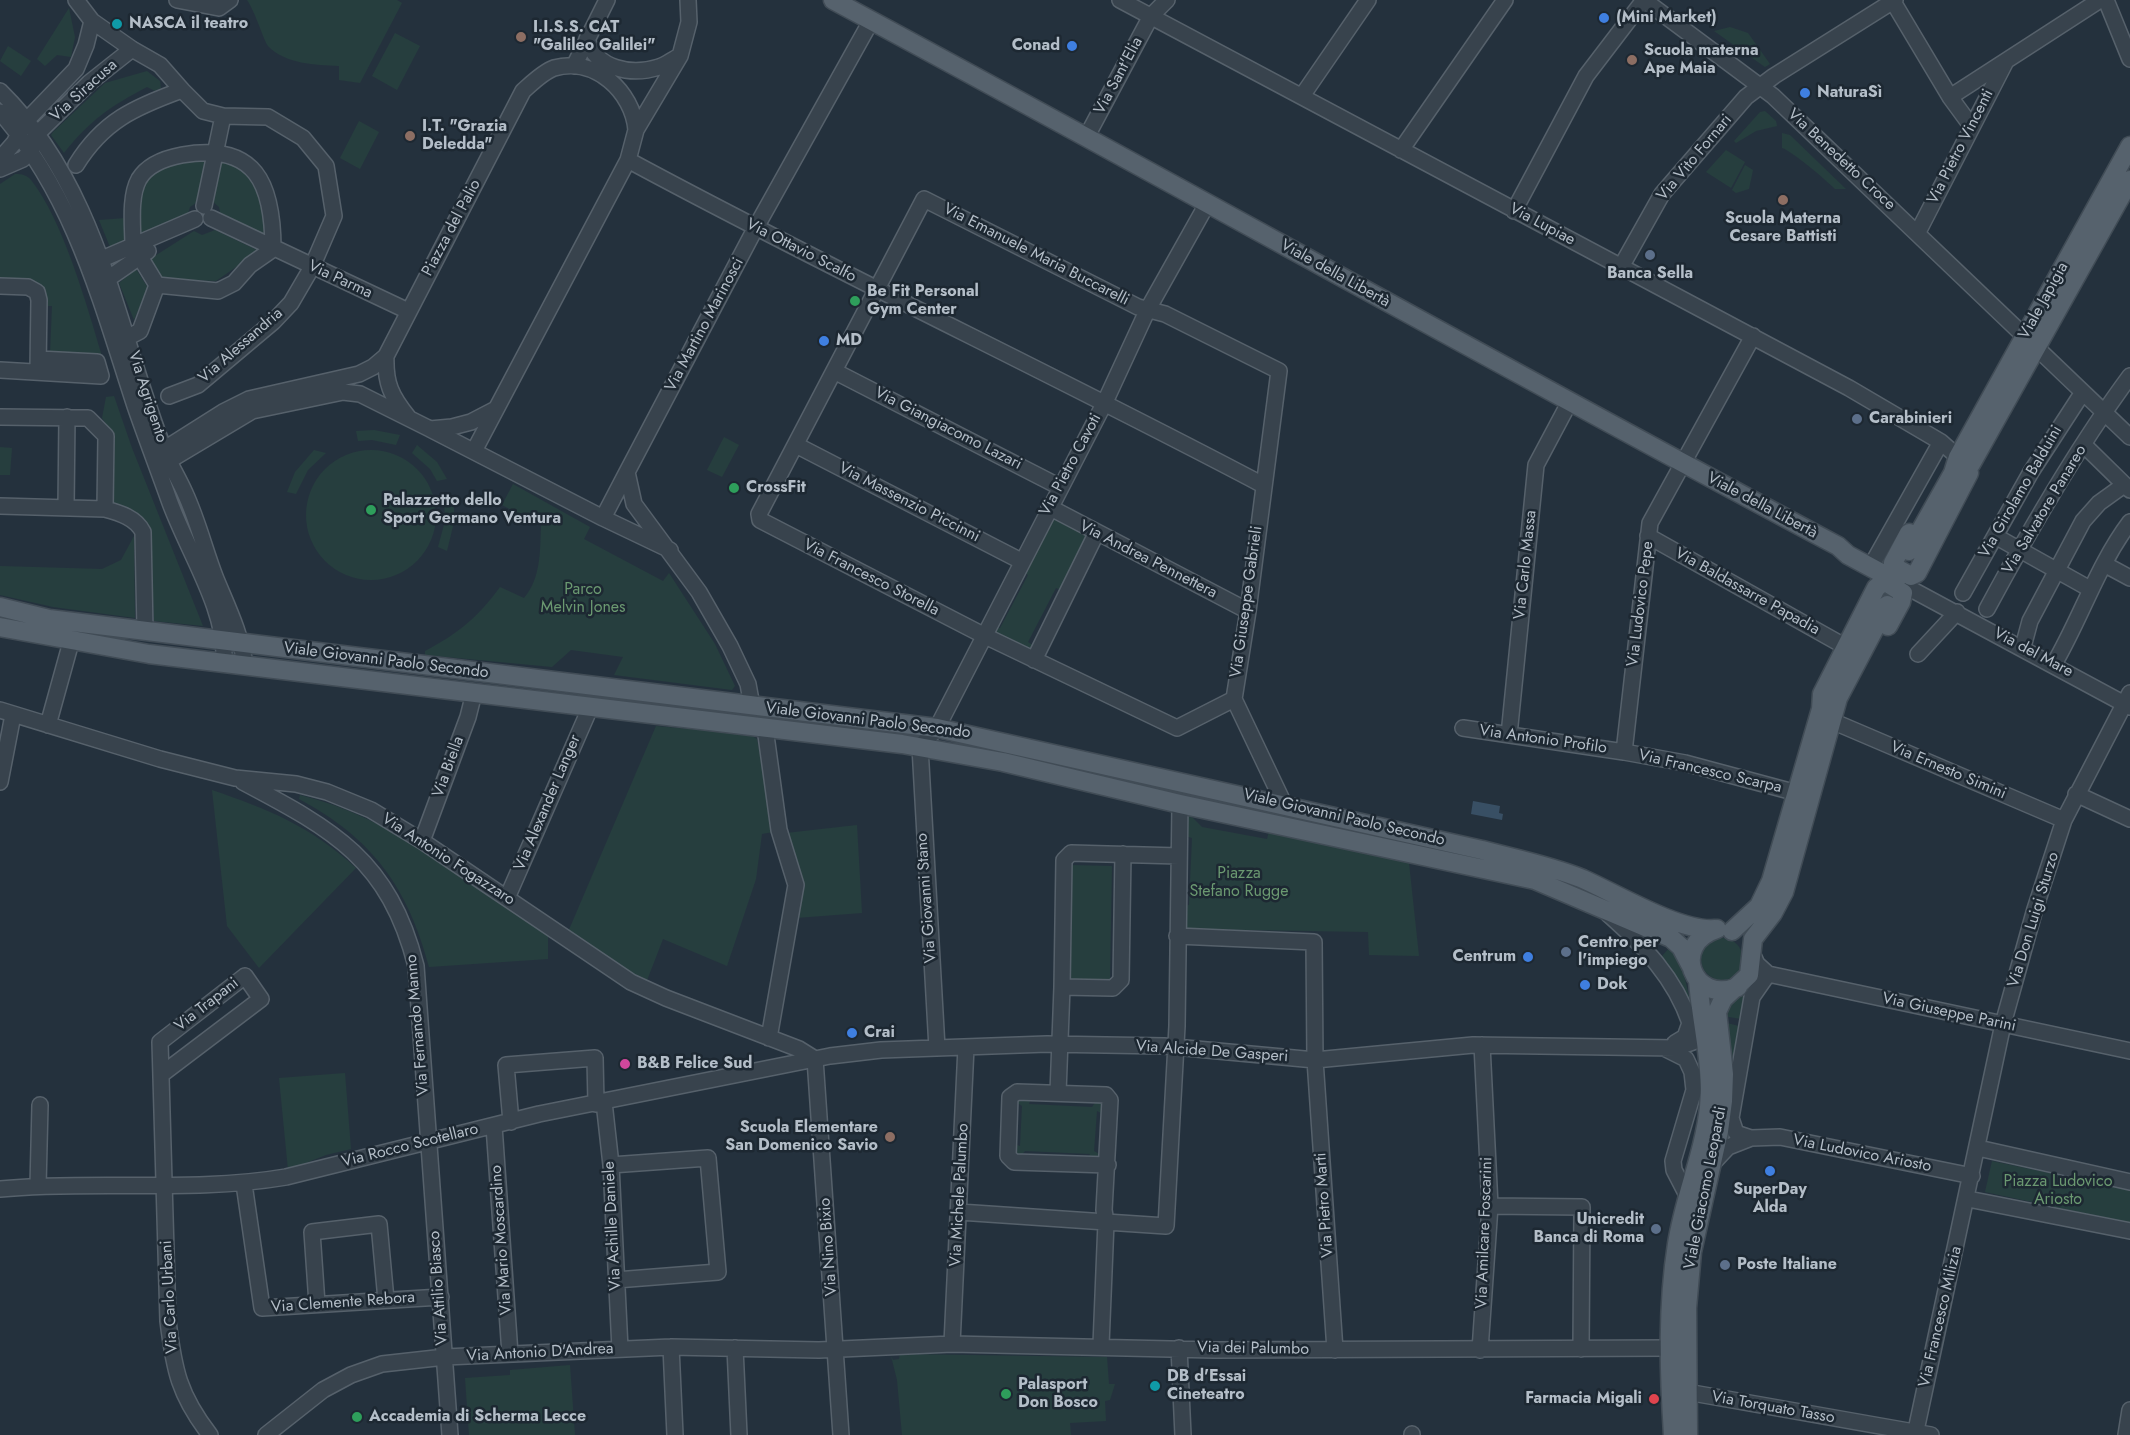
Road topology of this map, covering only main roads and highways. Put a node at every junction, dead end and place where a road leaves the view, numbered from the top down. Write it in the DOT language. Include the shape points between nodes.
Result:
graph roads {
  1 [pos="833,0"];
  2 [pos="2130,146"];
  3 [pos="2130,180"];
  4 [pos="2031,342"];
  5 [pos="1964,461"];
  6 [pos="1907,554"];
  7 [pos="1874,564"];
  8 [pos="1911,583"];
  9 [pos="1886,599"];
  10 [pos="0,607"];
  11 [pos="0,627"];
  12 [pos="1830,714"];
  13 [pos="1184,783"];
  14 [pos="1180,804"];
  15 [pos="1480,858"];
  16 [pos="1724,930"];
  17 [pos="1752,953"];
  18 [pos="1694,973"];
  19 [pos="1738,987"];
  20 [pos="1673,1435"];
  21 [pos="1688,1435"];
  1 -- 7 [label="main road, Viale della Libertà" via="1569,403"];
  2 -- 4 [label="main road, Viale Japigia"];
  3 -- 4 [label="main road, Viale Japigia"];
  4 -- 5 [label="main road, Viale Japigia"];
  5 -- 6 [label="main road, Viale Japigia" via="1945,469"];
  5 -- 8 [label="main road, Viale Japigia" via="1967,479"];
  6 -- 7 [label="main road"];
  6 -- 8 [label="main road" via="1893,563 1909,576"];
  7 -- 8 [label="main road, Viale della Libertà"];
  7 -- 9 [label="main road"];
  9 -- 12 [label="main road, Viale Giacomo Leopardi"];
  9 -- 12 [label="main road, Viale Giacomo Leopardi" via="1846,647 1822,694"];
  10 -- 13 [label="main road, Viale Giovanni Paolo Secondo" via="49,620 937,728"];
  11 -- 14 [label="main road, Viale Giovanni Paolo Secondo" via="71,642 224,663 920,747 1003,762"];
  12 -- 16 [label="main road, Viale Giacomo Leopardi" via="1797,793 1764,898"];
  12 -- 17 [label="main road, Viale Giacomo Leopardi" via="1784,892 1758,930"];
  13 -- 14 [label="main road"];
  13 -- 15 [label="main road, Viale Giovanni Paolo Secondo" via="1284,804"];
  14 -- 15 [label="main road, Viale Giovanni Paolo Secondo"];
  15 -- 16 [label="main road, Viale Giovanni Paolo Secondo" via="1555,869 1664,916 1698,928"];
  15 -- 18 [label="main road, Viale Giovanni Paolo Secondo" via="1671,938 1681,947"];
  16 -- 17 [label="main road" via="1746,941"];
  16 -- 18 [label="main road, Viale Giacomo Leopardi" via="1696,941 1692,950"];
  17 -- 19 [label="main road, Viale Giacomo Leopardi" via="1749,975"];
  18 -- 19 [label="main road" via="1707,988 1719,991"];
  18 -- 20 [label="main road, Viale Giacomo Leopardi" via="1709,1069 1709,1106 1673,1276"];
  19 -- 21 [label="main road, Viale Giacomo Leopardi" via="1723,999 1717,1012 1724,1086 1719,1131 1692,1251 1687,1308"];
}
